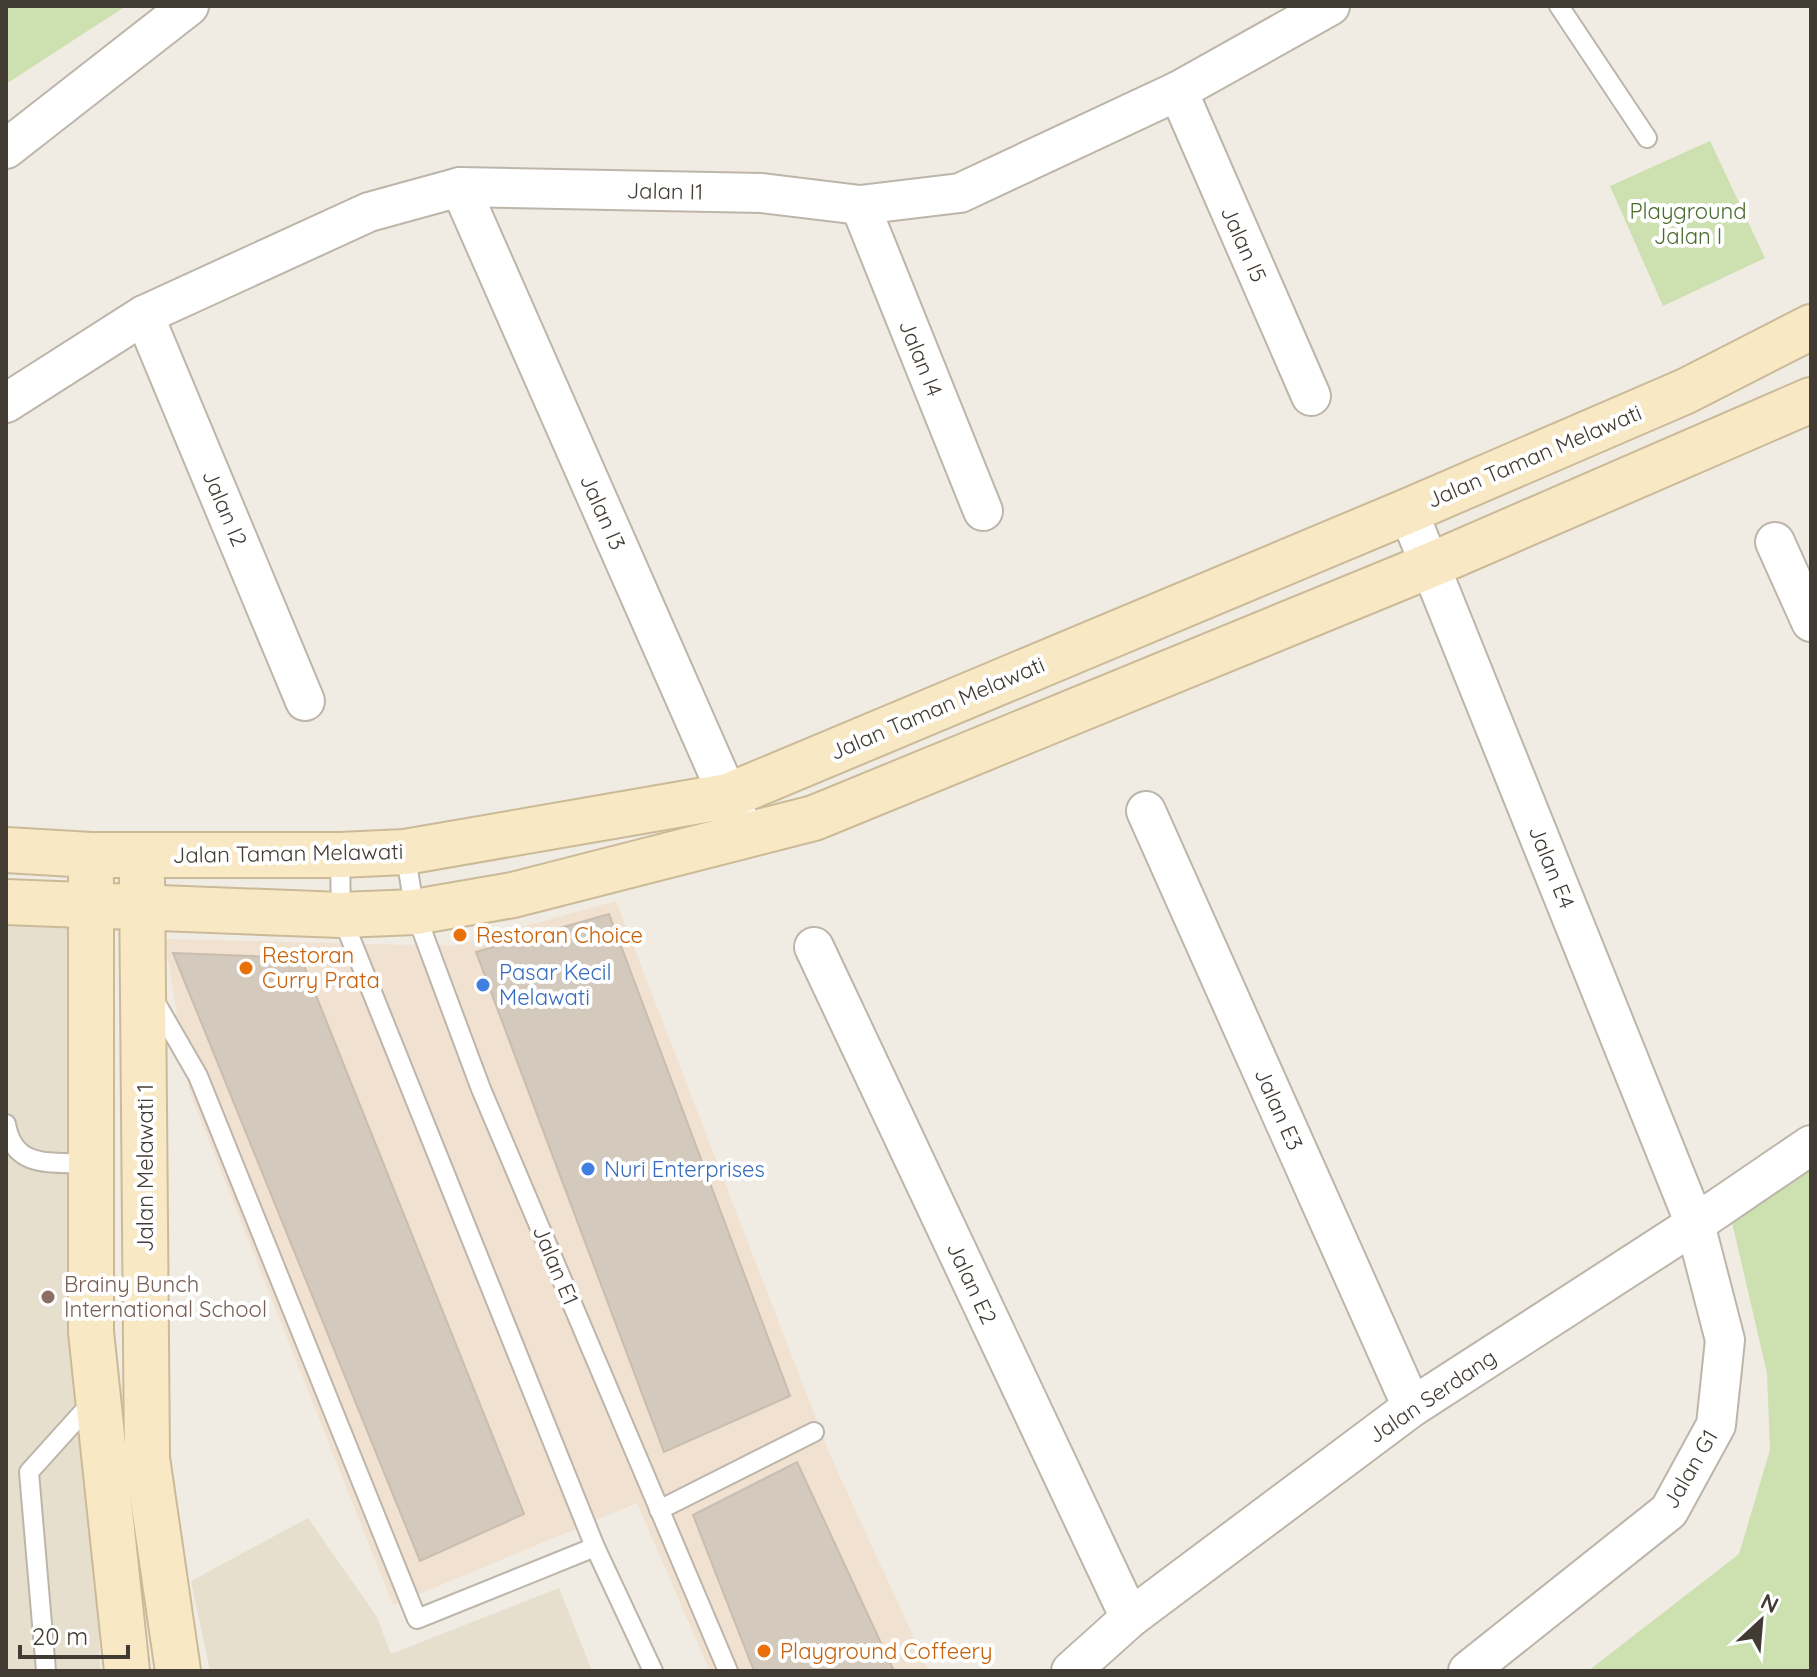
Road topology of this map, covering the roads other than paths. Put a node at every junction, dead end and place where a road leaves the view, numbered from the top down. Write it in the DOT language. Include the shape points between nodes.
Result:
graph roads {
  1 [pos="189,6"];
  2 [pos="1330,6"];
  3 [pos="1559,6"];
  4 [pos="1178,91"];
  5 [pos="1647,138"];
  6 [pos="6,149"];
  7 [pos="460,187"];
  8 [pos="860,205"];
  9 [pos="144,315"];
  10 [pos="1811,327"];
  11 [pos="1311,396"];
  12 [pos="1811,400"];
  13 [pos="6,403"];
  14 [pos="983,511"];
  15 [pos="1408,511"];
  16 [pos="1775,542"];
  17 [pos="1431,565"];
  18 [pos="1811,622"];
  19 [pos="305,701"];
  20 [pos="728,796"];
  21 [pos="1146,811"];
  22 [pos="746,837"];
  23 [pos="6,850"];
  24 [pos="405,852"];
  25 [pos="91,855"];
  26 [pos="142,855"];
  27 [pos="340,855"];
  28 [pos="6,902"];
  29 [pos="92,907"];
  30 [pos="141,907"];
  31 [pos="415,912"];
  32 [pos="341,915"];
  33 [pos="814,947"];
  34 [pos="143,982"];
  35 [pos="6,1124"];
  36 [pos="1811,1145"];
  37 [pos="91,1164"];
  38 [pos="1695,1224"];
  39 [pos="98,1396"];
  40 [pos="1412,1407"];
  41 [pos="814,1432"];
  42 [pos="659,1510"];
  43 [pos="595,1547"];
  44 [pos="1130,1618"];
  45 [pos="46,1671"];
  46 [pos="127,1671"];
  47 [pos="178,1671"];
  48 [pos="653,1671"];
  49 [pos="728,1671"];
  50 [pos="1071,1671"];
  51 [pos="1468,1671"];
  1 -- 6 [label="street"];
  2 -- 4 [label="street, Jalan I1"];
  3 -- 5 [label="lane"];
  4 -- 8 [label="street, Jalan I1" via="960,193"];
  4 -- 11 [label="street, Jalan I5"];
  7 -- 8 [label="street, Jalan I1" via="762,193"];
  7 -- 9 [label="street, Jalan I1" via="369,212"];
  7 -- 20 [label="street, Jalan I3"];
  8 -- 14 [label="street, Jalan I4"];
  9 -- 13 [label="street, Jalan I1"];
  9 -- 19 [label="street, Jalan I2"];
  10 -- 15 [label="main road, Jalan Taman Melawati" via="1686,391"];
  12 -- 17 [label="main road"];
  15 -- 17 [label="street, Jalan E4"];
  15 -- 20 [label="main road, Jalan Taman Melawati"];
  16 -- 18 [label="street"];
  17 -- 22 [label="main road" via="814,818"];
  17 -- 38 [label="street, Jalan E4"];
  20 -- 22 [label="street, Jalan I3"];
  20 -- 24 [label="main road, Jalan Taman Melawati"];
  21 -- 40 [label="street, Jalan E3"];
  22 -- 31 [label="main road" via="513,895"];
  23 -- 25 [label="main road, Jalan Taman Melawati"];
  24 -- 27 [label="main road, Jalan Taman Melawati"];
  24 -- 31 [label="lane, Jalan E1"];
  25 -- 26 [label="main road, Jalan Taman Melawati"];
  25 -- 29 [label="main road"];
  26 -- 27 [label="main road, Jalan Taman Melawati"];
  26 -- 30 [label="main road, Jalan Melawati 1"];
  27 -- 32 [label="lane"];
  28 -- 29 [label="main road"];
  29 -- 30 [label="main road"];
  29 -- 37 [label="main road"];
  30 -- 32 [label="main road"];
  30 -- 34 [label="main road, Jalan Melawati 1"];
  31 -- 32 [label="main road"];
  31 -- 42 [label="lane, Jalan E1" via="481,1089"];
  32 -- 43 [label="lane"];
  33 -- 44 [label="street, Jalan E2"];
  34 -- 43 [label="lane" via="198,1076 417,1619"];
  34 -- 47 [label="main road, Jalan Melawati 1" via="147,1458"];
  35 -- 37 [label="lane" via="11,1147 27,1159"];
  36 -- 38 [label="street, Jalan Serdang"];
  37 -- 39 [label="main road" via="91,1332"];
  38 -- 40 [label="street, Jalan Serdang"];
  38 -- 51 [label="street, Jalan G1" via="1725,1340 1716,1425 1669,1511"];
  39 -- 45 [label="lane" via="29,1472"];
  39 -- 46 [label="main road"];
  40 -- 44 [label="street, Jalan Serdang"];
  41 -- 42 [label="lane"];
  42 -- 49 [label="lane, Jalan E1"];
  43 -- 48 [label="lane"];
  44 -- 50 [label="street, Jalan Serdang"];
}
